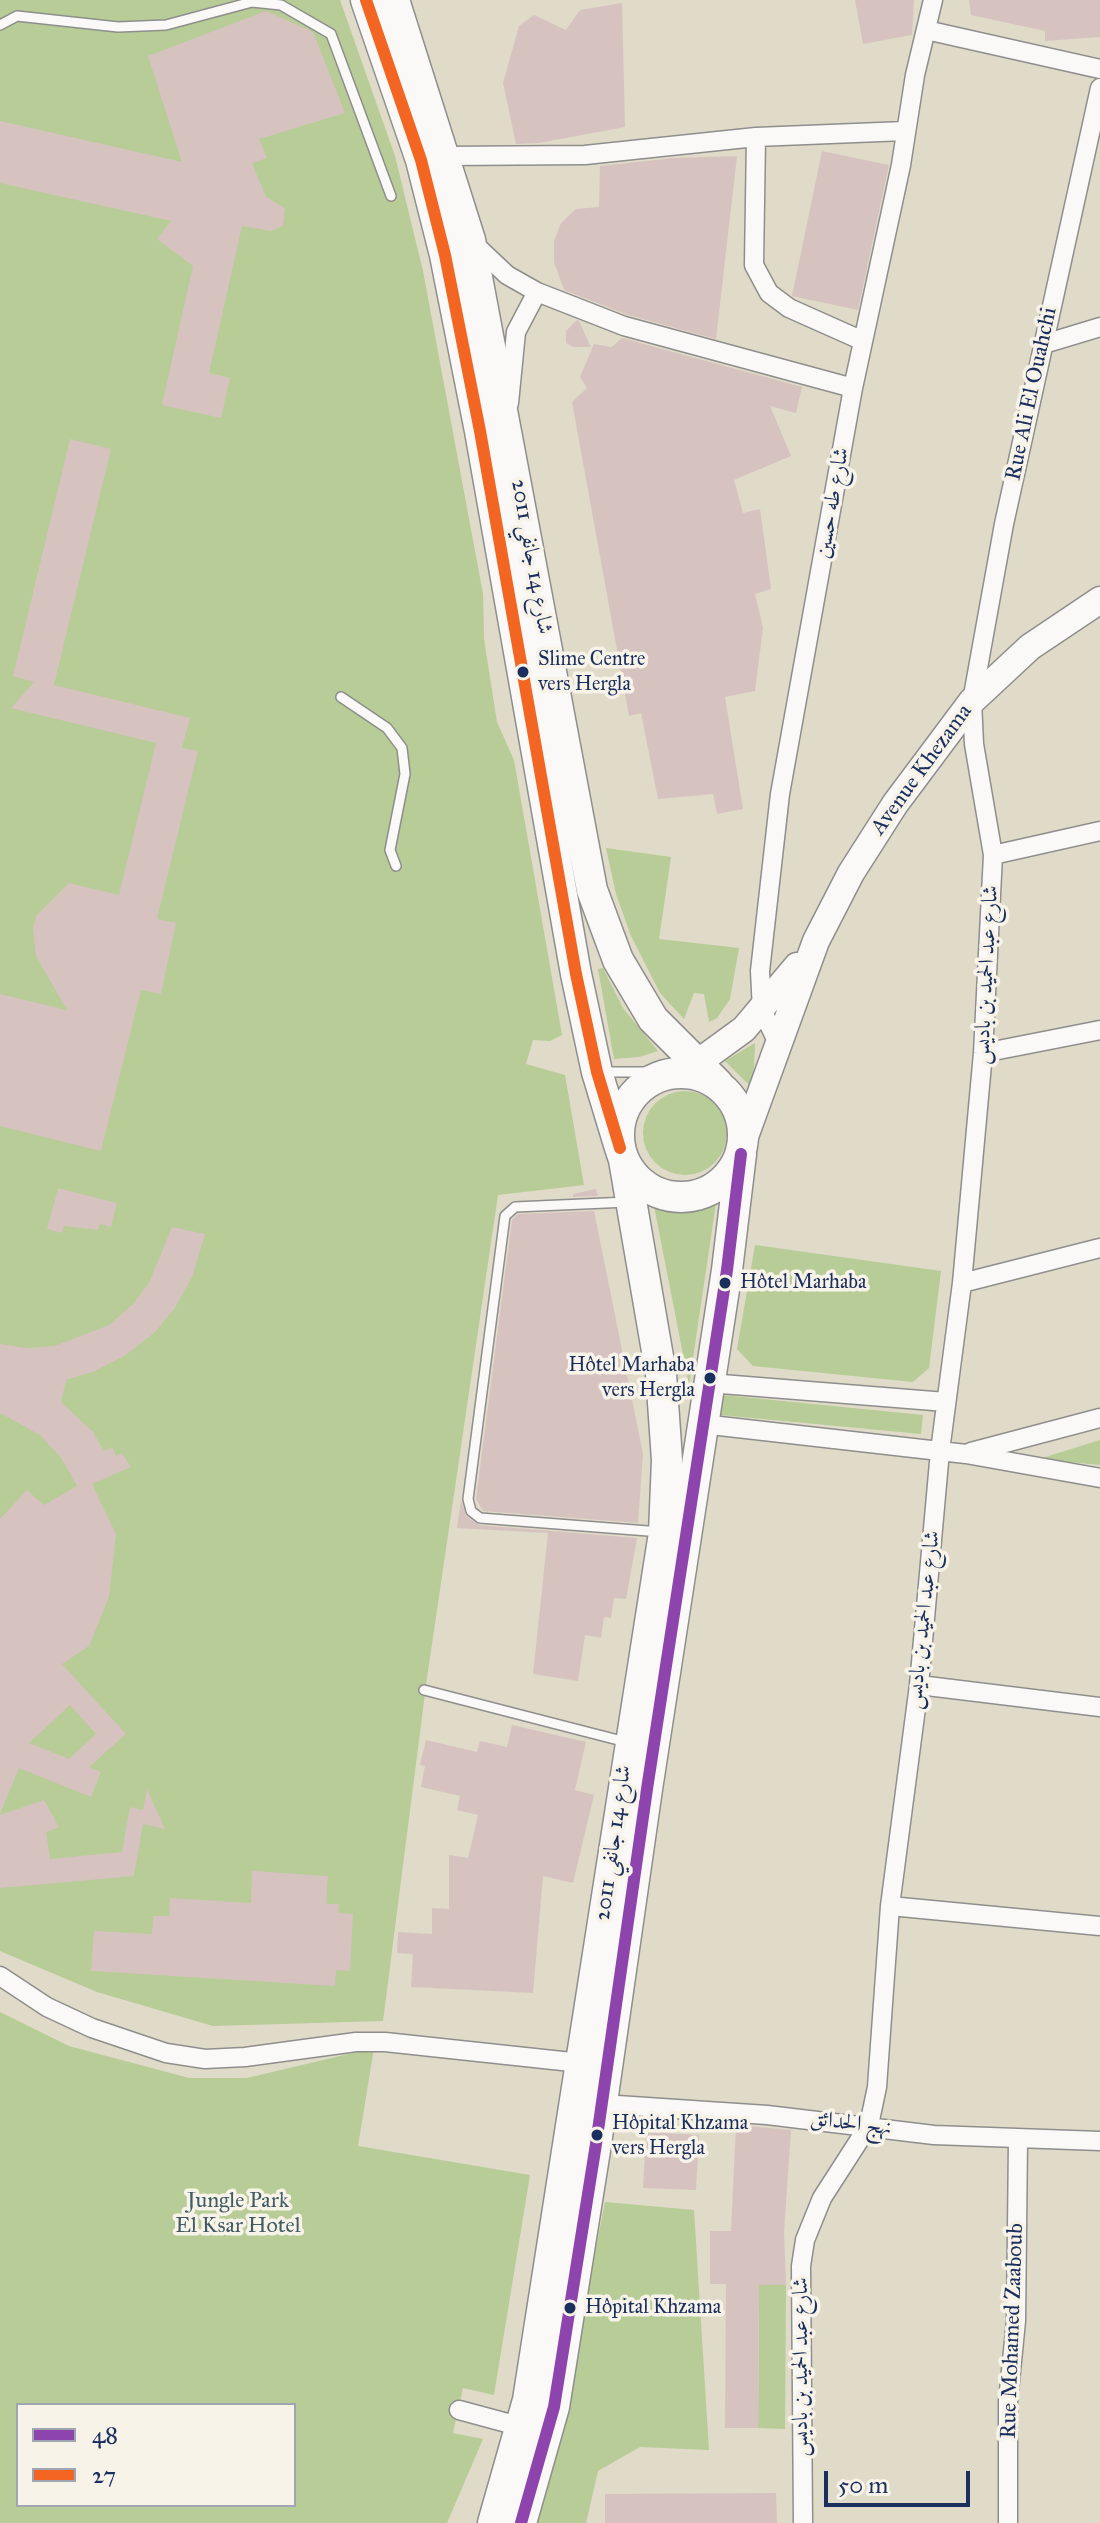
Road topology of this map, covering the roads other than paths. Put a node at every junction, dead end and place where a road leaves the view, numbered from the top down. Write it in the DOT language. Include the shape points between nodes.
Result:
graph roads {
  1 [pos="366,0"];
  2 [pos="394,0"];
  3 [pos="933,0"];
  4 [pos="0,25"];
  5 [pos="926,30"];
  6 [pos="1100,69"];
  7 [pos="1100,88"];
  8 [pos="905,131"];
  9 [pos="756,137"];
  10 [pos="446,156"];
  11 [pos="391,196"];
  12 [pos="470,240"];
  13 [pos="537,292"];
  14 [pos="1100,327"];
  15 [pos="863,341"];
  16 [pos="1044,344"];
  17 [pos="853,388"];
  18 [pos="507,428"];
  19 [pos="1100,600"];
  20 [pos="341,697"];
  21 [pos="972,701"];
  22 [pos="1100,831"];
  23 [pos="993,855"];
  24 [pos="396,866"];
  25 [pos="816,941"];
  26 [pos="762,1010"];
  27 [pos="1100,1030"];
  28 [pos="777,1041"];
  29 [pos="983,1053"];
  30 [pos="597,1072"];
  31 [pos="693,1073"];
  32 [pos="742,1148"];
  33 [pos="622,1154"];
  34 [pos="630,1202"];
  35 [pos="1100,1248"];
  36 [pos="962,1283"];
  37 [pos="709,1383"];
  38 [pos="946,1402"];
  39 [pos="1100,1418"];
  40 [pos="702,1424"];
  41 [pos="940,1451"];
  42 [pos="966,1454"];
  43 [pos="1100,1478"];
  44 [pos="664,1533"];
  45 [pos="919,1685"];
  46 [pos="424,1690"];
  47 [pos="1100,1707"];
  48 [pos="629,1743"];
  49 [pos="890,1906"];
  50 [pos="1100,1926"];
  51 [pos="0,1976"];
  52 [pos="581,2063"];
  53 [pos="602,2104"];
  54 [pos="869,2125"];
  55 [pos="1018,2140"];
  56 [pos="1100,2141"];
  57 [pos="459,2410"];
  58 [pos="522,2427"];
  59 [pos="493,2523"];
  60 [pos="521,2523"];
  61 [pos="803,2523"];
  62 [pos="1008,2523"];
  1 -- 30 [label="main road, شارع 14 جانفي 2011" via="421,160 445,255"];
  2 -- 10 [label="main road, شارع 14 جانفي 2011"];
  3 -- 5 [label="street, شارع طه حسين"];
  4 -- 11 [label="lane" via="17,16 118,27 166,25 252,2 281,5 331,34"];
  5 -- 6 [label="street"];
  5 -- 8 [label="street, شارع طه حسين"];
  7 -- 16 [label="street, Rue Ali El Ouahchi"];
  8 -- 9 [label="street"];
  8 -- 15 [label="street, شارع طه حسين"];
  9 -- 10 [label="street" via="585,155"];
  9 -- 15 [label="street" via="754,265 769,293 789,308"];
  10 -- 12 [label="main road, شارع 14 جانفي 2011"];
  12 -- 13 [label="street" via="507,275"];
  12 -- 18 [label="main road, شارع 14 جانفي 2011"];
  13 -- 17 [label="street" via="624,326"];
  13 -- 18 [label="street" via="516,332"];
  14 -- 16 [label="street"];
  15 -- 17 [label="street, شارع طه حسين"];
  16 -- 21 [label="street, Rue Ali El Ouahchi"];
  17 -- 26 [label="street, شارع طه حسين" via="780,794 761,942"];
  18 -- 31 [label="main road, شارع 14 جانفي 2011" via="592,890 634,990"];
  19 -- 21 [label="main road, Avenue Khezama" via="1030,647"];
  20 -- 24 [label="lane" via="387,728 402,748 405,774 390,850"];
  21 -- 23 [label="street, شارع عبد الحميد بن باديس"];
  21 -- 25 [label="main road, Avenue Khezama" via="895,804"];
  22 -- 23 [label="street"];
  23 -- 29 [label="street, شارع عبد الحميد بن باديس"];
  25 -- 26 [label="main road, Avenue Khezama"];
  25 -- 28 [label="main road, Avenue Khezama"];
  26 -- 28 [label="street"];
  26 -- 31 [label="main road, Avenue Khezama"];
  27 -- 29 [label="street"];
  28 -- 32 [label="main road, Avenue Khezama"];
  29 -- 36 [label="street, شارع عبد الحميد بن باديس"];
  30 -- 31 [label="lane"];
  30 -- 33 [label="main road, شارع 14 جانفي 2011"];
  31 -- 32 [label="main road" via="738,1109"];
  31 -- 33 [label="main road" via="653,1078 636,1090 619,1127"];
  32 -- 33 [label="main road" via="731,1173 715,1188 695,1196 653,1191 635,1177"];
  32 -- 37 [label="main road, شارع 14 جانفي 2011"];
  33 -- 34 [label="main road, شارع 14 جانفي 2011"];
  34 -- 44 [label="main road, شارع 14 جانفي 2011" via="661,1374 667,1460"];
  34 -- 44 [label="lane" via="515,1207 505,1216 468,1499 480,1518"];
  35 -- 36 [label="street"];
  36 -- 38 [label="street, شارع عبد الحميد بن باديس"];
  37 -- 38 [label="street"];
  37 -- 40 [label="main road, شارع 14 جانفي 2011"];
  38 -- 41 [label="street, شارع عبد الحميد بن باديس"];
  39 -- 42 [label="street"];
  40 -- 41 [label="street"];
  40 -- 53 [label="main road, شارع 14 جانفي 2011"];
  41 -- 42 [label="street"];
  41 -- 45 [label="street, شارع عبد الحميد بن باديس"];
  42 -- 43 [label="street"];
  44 -- 48 [label="main road, شارع 14 جانفي 2011"];
  45 -- 47 [label="street"];
  45 -- 49 [label="street, شارع عبد الحميد بن باديس"];
  46 -- 48 [label="lane"];
  48 -- 52 [label="main road, شارع 14 جانفي 2011"];
  49 -- 50 [label="street"];
  49 -- 54 [label="street, شارع عبد الحميد بن باديس" via="877,2087"];
  51 -- 52 [label="street" via="92,2028 166,2053 205,2059 385,2042"];
  52 -- 58 [label="main road, شارع 14 جانفي 2011"];
  53 -- 54 [label="street, نهج الحدائق"];
  53 -- 60 [label="main road, شارع 14 جانفي 2011" via="554,2407"];
  54 -- 55 [label="street, نهج الحدائق"];
  54 -- 61 [label="street, شارع عبد الحميد بن باديس" via="822,2198 805,2240 799,2295"];
  55 -- 56 [label="street, نهج الحدائق"];
  55 -- 62 [label="street, Rue Mohamed Zaaboub"];
  57 -- 58 [label="street"];
  58 -- 59 [label="main road, شارع 14 جانفي 2011"];
}
